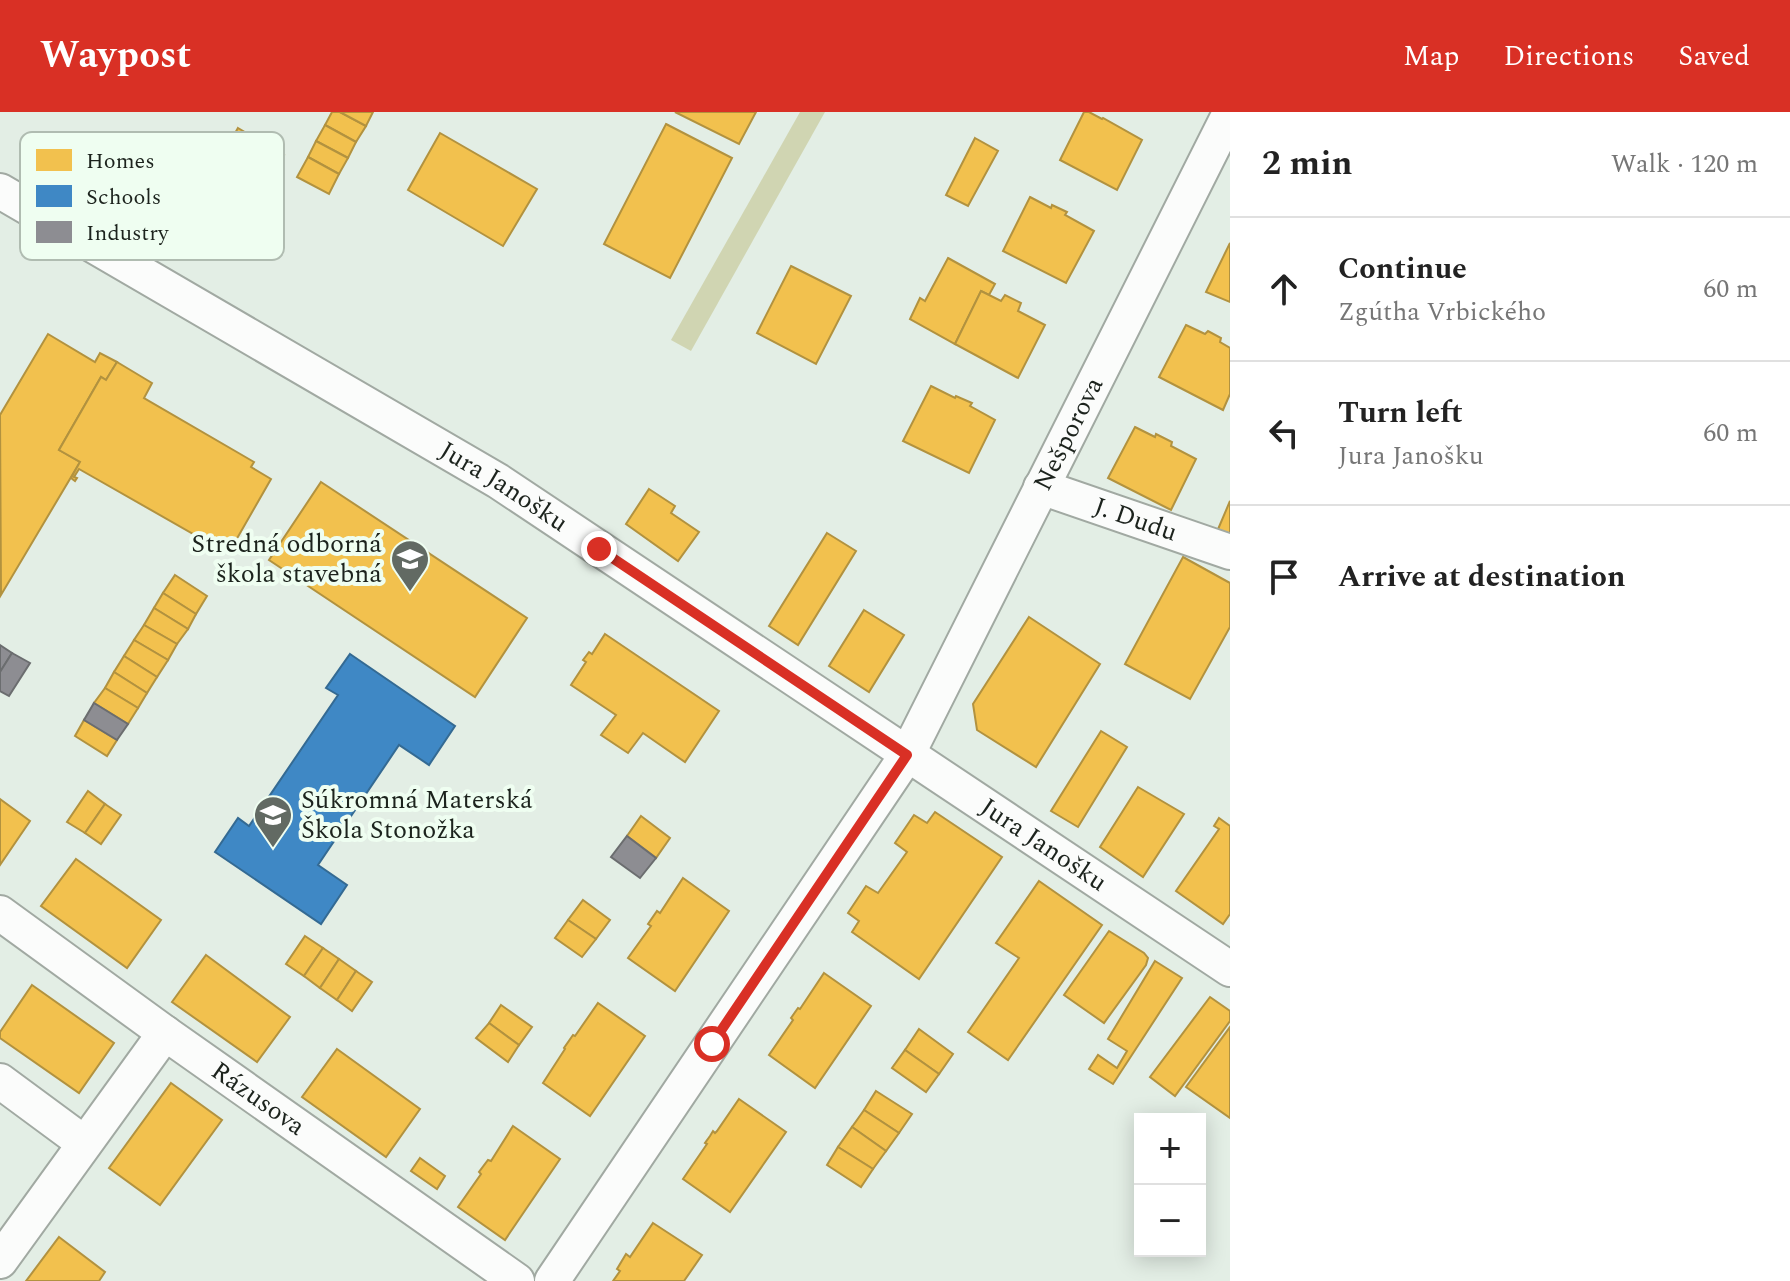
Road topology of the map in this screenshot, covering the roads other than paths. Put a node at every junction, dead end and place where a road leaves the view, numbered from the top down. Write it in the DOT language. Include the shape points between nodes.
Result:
graph roads {
  1 [pos="1230,113"];
  2 [pos="0,191"];
  3 [pos="20,203"];
  4 [pos="118,260"];
  5 [pos="1041,487"];
  6 [pos="1230,552"];
  7 [pos="907,755"];
  8 [pos="0,913"];
  9 [pos="1230,969"];
  10 [pos="165,1033"];
  11 [pos="0,1081"];
  12 [pos="84,1143"];
  13 [pos="0,1261"];
  14 [pos="517,1281"];
  15 [pos="552,1281"];
  1 -- 5 [label="street, Nešporova"];
  2 -- 3 [label="street, Jura Janošku"];
  4 -- 7 [label="street, Jura Janošku" via="498,481"];
  5 -- 6 [label="street, J. Dudu"];
  5 -- 7 [label="street, Nešporova"];
  7 -- 9 [label="street, Jura Janošku"];
  7 -- 15 [label="street, Nešporova"];
  8 -- 10 [label="street, Rázusova"];
  10 -- 12 [label="street"];
  10 -- 14 [label="street, Rázusova"];
  11 -- 12 [label="street"];
  12 -- 13 [label="street"];
}
